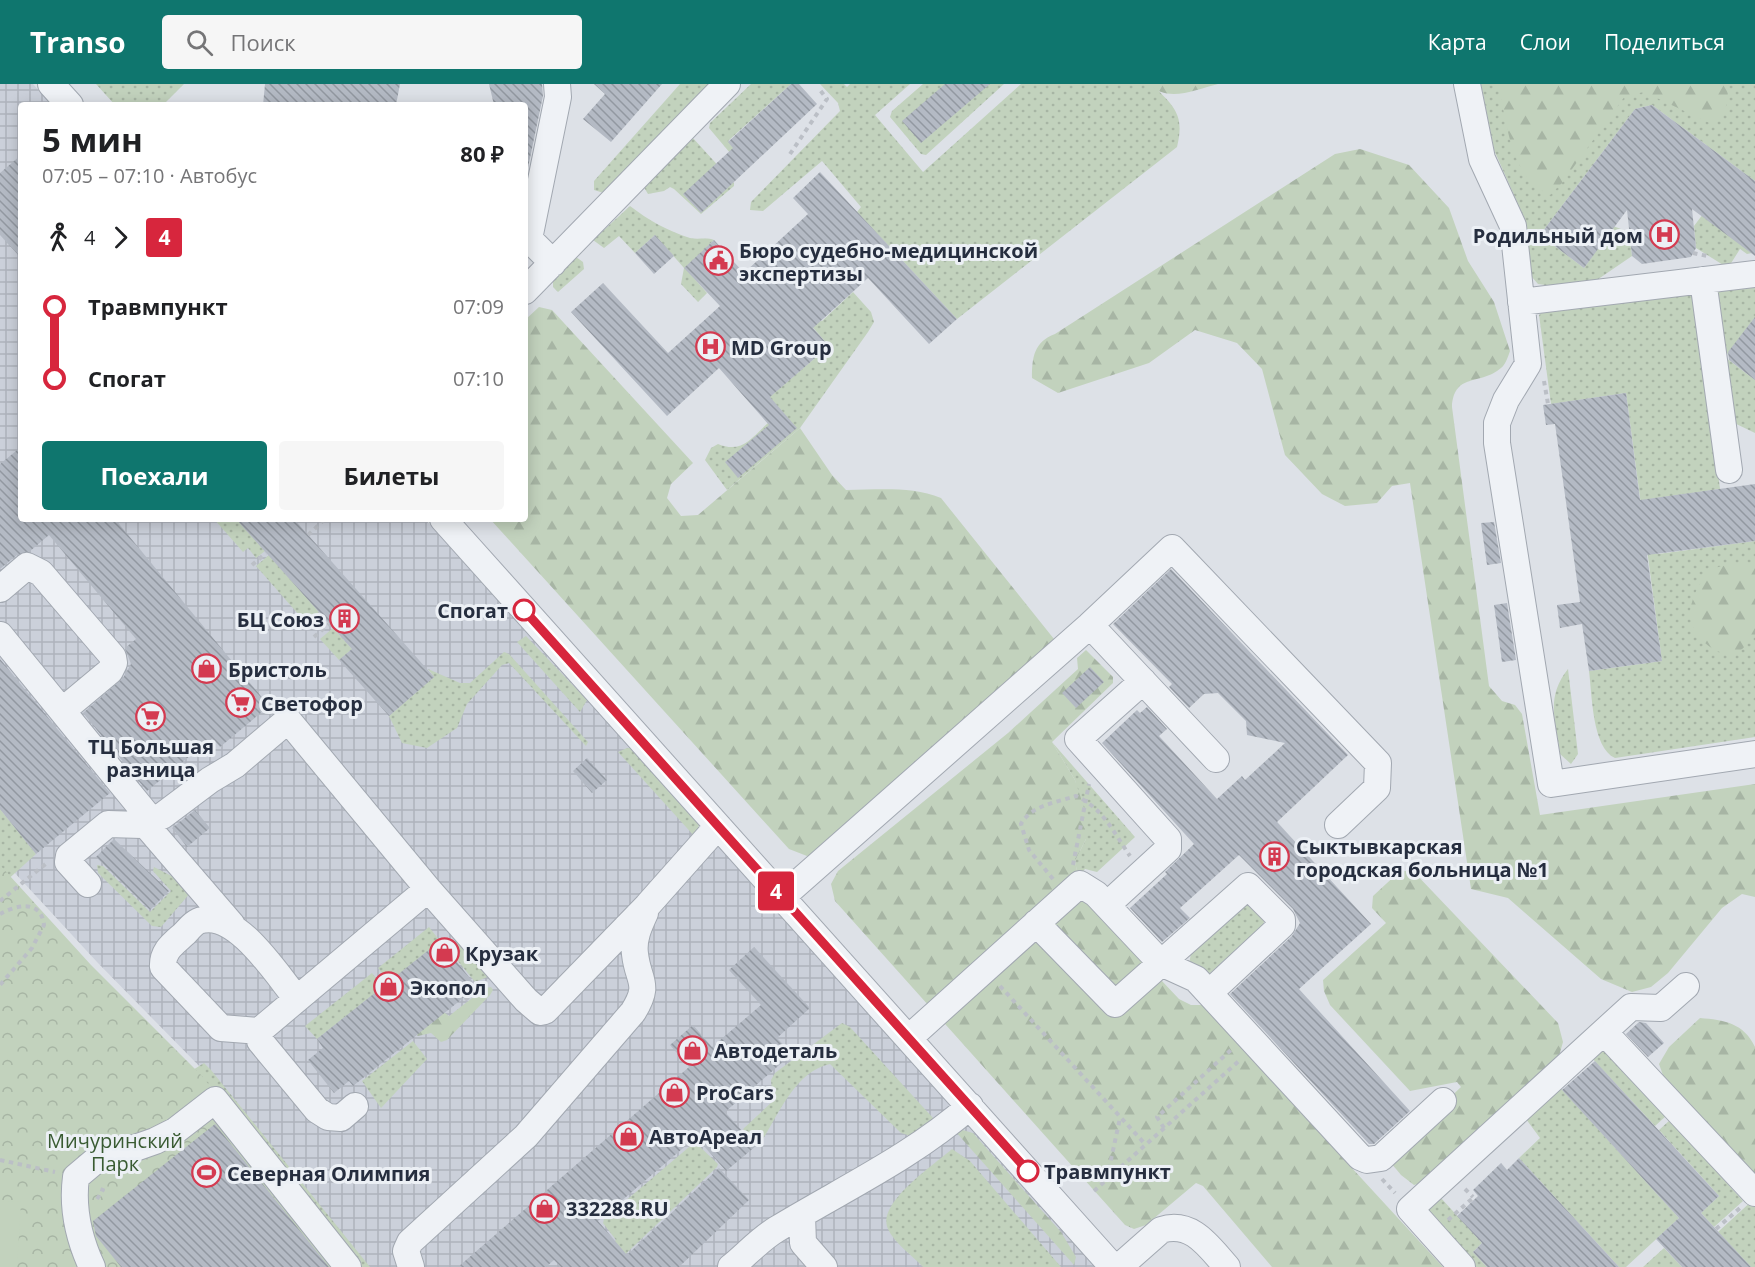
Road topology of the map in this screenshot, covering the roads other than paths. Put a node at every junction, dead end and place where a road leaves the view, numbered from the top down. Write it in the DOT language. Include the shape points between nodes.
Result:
graph roads {
  1 [pos="51,84"];
  2 [pos="557,84"];
  3 [pos="727,84"];
  4 [pos="1467,84"];
  5 [pos="67,102"];
  6 [pos="553,263"];
  7 [pos="1755,274"];
  8 [pos="1703,280"];
  9 [pos="528,288"];
  10 [pos="1521,302"];
  11 [pos="1729,470"];
  12 [pos="446,522"];
  13 [pos="0,589"];
  14 [pos="1090,625"];
  15 [pos="0,635"];
  16 [pos="1143,681"];
  17 [pos="62,711"];
  18 [pos="1755,754"];
  19 [pos="1216,759"];
  20 [pos="148,822"];
  21 [pos="1338,825"];
  22 [pos="718,826"];
  23 [pos="88,884"];
  24 [pos="428,889"];
  25 [pos="782,897"];
  26 [pos="1107,905"];
  27 [pos="647,906"];
  28 [pos="1036,923"];
  29 [pos="232,925"];
  30 [pos="1161,963"];
  31 [pos="1686,986"];
  32 [pos="1209,993"];
  33 [pos="297,999"];
  34 [pos="259,1031"];
  35 [pos="1604,1032"];
  36 [pos="910,1037"];
  37 [pos="1443,1101"];
  38 [pos="356,1106"];
  39 [pos="970,1106"];
  40 [pos="1751,1197"];
  41 [pos="802,1216"];
  42 [pos="1104,1263"];
  43 [pos="93,1267"];
  44 [pos="348,1267"];
  45 [pos="411,1267"];
  46 [pos="731,1267"];
  47 [pos="824,1267"];
  48 [pos="1227,1267"];
  49 [pos="1462,1267"];
  1 -- 5 [label="street"];
  2 -- 6 [label="street" via="558,97 529,239"];
  3 -- 6 [label="street"];
  4 -- 10 [label="street" via="1482,159 1513,226"];
  6 -- 9 [label="street"];
  7 -- 8 [label="street"];
  8 -- 10 [label="street"];
  8 -- 11 [label="street"];
  10 -- 18 [label="street" via="1528,364 1503,407 1497,423 1497,443 1551,784"];
  12 -- 22 [label="street"];
  13 -- 17 [label="street" via="27,566 33,568 113,657 110,671"];
  14 -- 16 [label="street"];
  14 -- 21 [label="street" via="1173,548 1378,763 1377,788"];
  14 -- 25 [label="street"];
  15 -- 17 [label="street"];
  16 -- 19 [label="street"];
  16 -- 26 [label="street" via="1078,739 1168,839 1168,849"];
  17 -- 20 [label="street"];
  20 -- 23 [label="street" via="108,824 69,856 68,862"];
  20 -- 24 [label="street" via="234,765 288,720"];
  20 -- 29 [label="street"];
  22 -- 25 [label="street"];
  22 -- 27 [label="street"];
  24 -- 27 [label="street" via="540,1012 553,1004"];
  24 -- 33 [label="street"];
  25 -- 36 [label="street"];
  26 -- 28 [label="street" via="1080,884"];
  26 -- 30 [label="street"];
  27 -- 45 [label="street" via="636,934 635,953 643,996 633,1012 526,1136 410,1242 406,1251"];
  28 -- 30 [label="street" via="1111,1003 1118,1002"];
  28 -- 36 [label="street"];
  29 -- 33 [label="street"];
  29 -- 34 [label="street" via="212,918 199,920 168,949 162,958 163,967 221,1028"];
  30 -- 32 [label="street" via="1196,979"];
  30 -- 32 [label="street" via="1248,886 1282,924"];
  31 -- 35 [label="street" via="1661,1008 1631,1007"];
  32 -- 37 [label="street" via="1363,1158 1381,1158"];
  33 -- 34 [label="street"];
  34 -- 38 [label="street" via="260,1041 317,1110 340,1118"];
  35 -- 40 [label="street"];
  35 -- 49 [label="street" via="1410,1209"];
  36 -- 39 [label="street"];
  39 -- 41 [label="street" via="947,1127 886,1168"];
  39 -- 42 [label="street"];
  41 -- 46 [label="street" via="775,1230"];
  41 -- 47 [label="street" via="803,1243"];
  42 -- 48 [label="street" via="1168,1228 1200,1236"];
  43 -- 44 [label="street" via="76,1215 76,1177 108,1150 155,1142 215,1100"];
}
